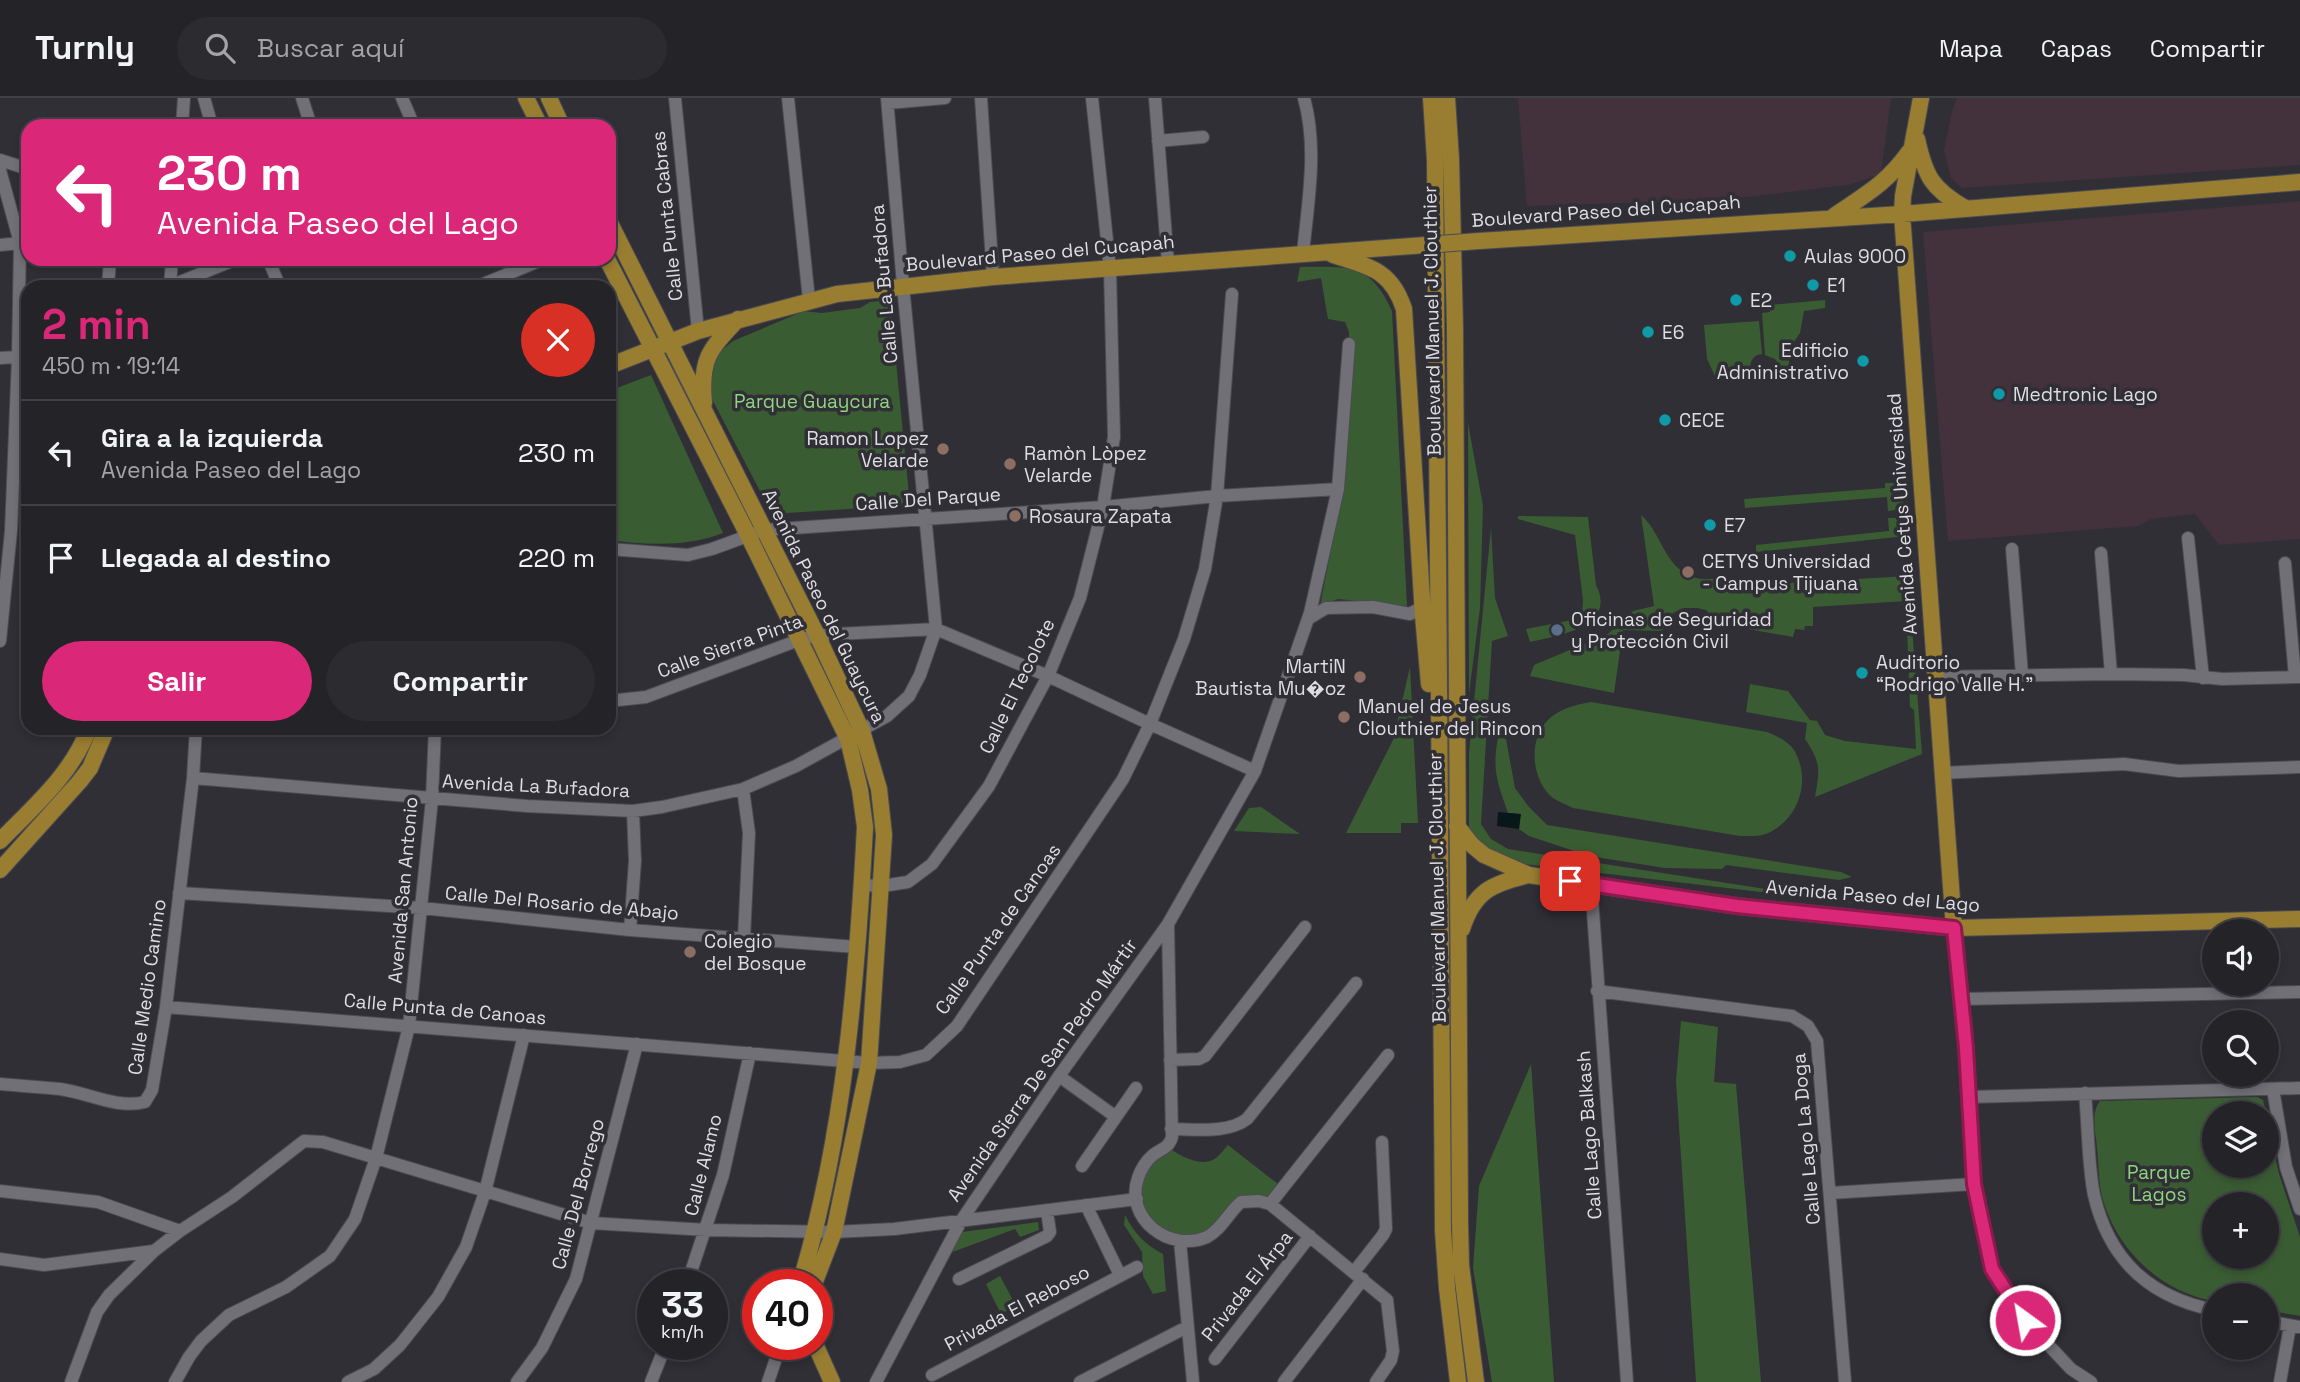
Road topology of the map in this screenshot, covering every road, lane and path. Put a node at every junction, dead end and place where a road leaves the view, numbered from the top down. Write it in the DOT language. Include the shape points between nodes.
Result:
graph roads {
  1 [pos="184,98"];
  2 [pos="302,98"];
  3 [pos="402,98"];
  4 [pos="526,98"];
  5 [pos="549,98"];
  6 [pos="675,98"];
  7 [pos="788,98"];
  8 [pos="945,98"];
  9 [pos="981,98"];
  10 [pos="1092,98"];
  11 [pos="1155,98"];
  12 [pos="1304,98"];
  13 [pos="1431,98"];
  14 [pos="1447,98"];
  15 [pos="1921,98"];
  16 [pos="200,99"];
  17 [pos="888,101"];
  18 [pos="182,119"];
  19 [pos="209,119"];
  20 [pos="309,119"];
  21 [pos="411,119"];
  22 [pos="536,119"];
  23 [pos="559,119"];
  24 [pos="1203,137"];
  25 [pos="1914,139"];
  26 [pos="1158,141"];
  27 [pos="0,160"];
  28 [pos="21,167"];
  29 [pos="0,170"];
  30 [pos="2300,182"];
  31 [pos="1965,208"];
  32 [pos="1902,214"];
  33 [pos="1833,217"];
  34 [pos="616,238"];
  35 [pos="20,243"];
  36 [pos="0,245"];
  37 [pos="1324,251"];
  38 [pos="1303,253"];
  39 [pos="1168,263"];
  40 [pos="220,266"];
  41 [pos="527,266"];
  42 [pos="611,266"];
  43 [pos="1110,269"];
  44 [pos="993,277"];
  45 [pos="187,280"];
  46 [pos="492,280"];
  47 [pos="903,285"];
  48 [pos="1232,294"];
  49 [pos="809,300"];
  50 [pos="738,319"];
  51 [pos="698,331"];
  52 [pos="670,342"];
  53 [pos="1349,344"];
  54 [pos="653,349"];
  55 [pos="18,357"];
  56 [pos="0,358"];
  57 [pos="616,363"];
  58 [pos="705,412"];
  59 [pos="1338,489"];
  60 [pos="1217,496"];
  61 [pos="1103,506"];
  62 [pos="924,518"];
  63 [pos="764,530"];
  64 [pos="748,535"];
  65 [pos="2188,537"];
  66 [pos="2012,549"];
  67 [pos="616,550"];
  68 [pos="2101,553"];
  69 [pos="2285,563"];
  70 [pos="1422,607"];
  71 [pos="1308,619"];
  72 [pos="936,629"];
  73 [pos="817,635"];
  74 [pos="799,640"];
  75 [pos="0,641"];
  76 [pos="2111,674"];
  77 [pos="2022,675"];
  78 [pos="1048,676"];
  79 [pos="1934,677"];
  80 [pos="2297,677"];
  81 [pos="2203,678"];
  82 [pos="616,700"];
  83 [pos="1150,724"];
  84 [pos="87,735"];
  85 [pos="104,735"];
  86 [pos="196,735"];
  87 [pos="435,735"];
  88 [pos="855,735"];
  89 [pos="2300,767"];
  90 [pos="1255,771"];
  91 [pos="1942,774"];
  92 [pos="193,778"];
  93 [pos="1438,788"];
  94 [pos="743,789"];
  95 [pos="432,799"];
  96 [pos="633,811"];
  97 [pos="1457,825"];
  98 [pos="0,841"];
  99 [pos="0,870"];
  100 [pos="1530,875"];
  101 [pos="1591,884"];
  102 [pos="862,885"];
  103 [pos="883,886"];
  104 [pos="179,893"];
  105 [pos="422,908"];
  106 [pos="2300,919"];
  107 [pos="1168,924"];
  108 [pos="1305,927"];
  109 [pos="1954,928"];
  110 [pos="630,930"];
  111 [pos="744,938"];
  112 [pos="1459,942"];
  113 [pos="857,947"];
  114 [pos="1356,984"];
  115 [pos="1597,991"];
  116 [pos="2300,992"];
  117 [pos="1962,999"];
  118 [pos="166,1006"];
  119 [pos="410,1026"];
  120 [pos="524,1035"];
  121 [pos="637,1044"];
  122 [pos="750,1053"];
  123 [pos="1388,1055"];
  124 [pos="1170,1060"];
  125 [pos="847,1062"];
  126 [pos="869,1063"];
  127 [pos="1059,1076"];
  128 [pos="0,1084"];
  129 [pos="1136,1088"];
  130 [pos="2300,1088"];
  131 [pos="2273,1089"];
  132 [pos="2085,1093"];
  133 [pos="1969,1097"];
  134 [pos="1116,1117"];
  135 [pos="1171,1129"];
  136 [pos="1382,1142"];
  137 [pos="376,1158"];
  138 [pos="1082,1166"];
  139 [pos="1974,1184"];
  140 [pos="0,1191"];
  141 [pos="485,1192"];
  142 [pos="1830,1193"];
  143 [pos="1137,1199"];
  144 [pos="1270,1204"];
  145 [pos="1086,1205"];
  146 [pos="2300,1209"];
  147 [pos="1047,1210"];
  148 [pos="961,1221"];
  149 [pos="591,1223"];
  150 [pos="707,1230"];
  151 [pos="180,1231"];
  152 [pos="815,1231"];
  153 [pos="834,1232"];
  154 [pos="1310,1236"];
  155 [pos="1180,1241"];
  156 [pos="154,1251"];
  157 [pos="0,1259"];
  158 [pos="1137,1267"];
  159 [pos="693,1269"];
  160 [pos="804,1269"];
  161 [pos="820,1269"];
  162 [pos="1120,1275"];
  163 [pos="1359,1276"];
  164 [pos="959,1279"];
  165 [pos="2202,1308"];
  166 [pos="2295,1326"];
  167 [pos="1187,1327"];
  168 [pos="1214,1359"];
  169 [pos="660,1360"];
  170 [pos="776,1360"];
  171 [pos="822,1360"];
  172 [pos="932,1375"];
  173 [pos="71,1382"];
  174 [pos="176,1382"];
  175 [pos="348,1382"];
  176 [pos="517,1382"];
  177 [pos="651,1382"];
  178 [pos="768,1382"];
  179 [pos="832,1382"];
  180 [pos="876,1382"];
  181 [pos="1080,1382"];
  182 [pos="1193,1382"];
  183 [pos="1284,1382"];
  184 [pos="1376,1382"];
  185 [pos="1458,1382"];
  186 [pos="1476,1382"];
  187 [pos="1628,1382"];
  188 [pos="1845,1382"];
  189 [pos="2091,1382"];
  190 [pos="2280,1382"];
  1 -- 18 [label="street"];
  2 -- 20 [label="street"];
  3 -- 21 [label="street"];
  4 -- 22 [label="main road"];
  5 -- 23 [label="main road"];
  6 -- 51 [label="street, Calle Punta Cabras"];
  7 -- 49 [label="street"];
  8 -- 17 [label="street"];
  9 -- 44 [label="street"];
  10 -- 43 [label="street, Calle El Tecolote"];
  11 -- 26 [label="street"];
  12 -- 38 [label="street" via="1311,155"];
  13 -- 93 [label="main road, Boulevard Manuel J. Clouthier"];
  14 -- 97 [label="main road, Boulevard Manuel J. Clouthier" via="1455,328"];
  15 -- 25 [label="main road, Avenida Cetys Universidad"];
  16 -- 19 [label="street"];
  17 -- 47 [label="street, Calle La Bufadora"];
  24 -- 26 [label="street"];
  25 -- 31 [label="main road" via="1928,177 1947,198"];
  25 -- 32 [label="main road, Avenida Cetys Universidad"];
  25 -- 33 [label="main road" via="1895,171"];
  26 -- 39 [label="street"];
  27 -- 28 [label="street"];
  29 -- 35 [label="street"];
  30 -- 31 [label="main road, Boulevard Paseo del Cucapah"];
  31 -- 32 [label="main road, Boulevard Paseo del Cucapah"];
  32 -- 33 [label="main road, Boulevard Paseo del Cucapah"];
  32 -- 79 [label="main road, Avenida Cetys Universidad"];
  33 -- 37 [label="main road, Boulevard Paseo del Cucapah, bridge"];
  34 -- 52 [label="main road, Avenida Paseo del Guaycura"];
  35 -- 36 [label="street"];
  35 -- 55 [label="street"];
  37 -- 38 [label="main road, Boulevard Paseo del Cucapah"];
  37 -- 70 [label="main road" via="1386,276 1404,309"];
  38 -- 39 [label="main road, Boulevard Paseo del Cucapah"];
  39 -- 43 [label="main road, Boulevard Paseo del Cucapah"];
  40 -- 45 [label="street"];
  41 -- 46 [label="street"];
  42 -- 54 [label="main road, Avenida Paseo del Guaycura"];
  43 -- 44 [label="main road, Boulevard Paseo del Cucapah"];
  43 -- 61 [label="street, Calle El Tecolote" via="1114,437"];
  44 -- 47 [label="main road, Boulevard Paseo del Cucapah"];
  47 -- 49 [label="main road, Boulevard Paseo del Cucapah"];
  47 -- 62 [label="street, Calle La Bufadora"];
  48 -- 60 [label="street, Calle Punta de Canoas"];
  49 -- 50 [label="main road, Boulevard Paseo del Cucapah"];
  50 -- 51 [label="main road, Boulevard Paseo del Cucapah"];
  50 -- 58 [label="main road" via="704,364"];
  51 -- 52 [label="main road, Boulevard Paseo del Cucapah"];
  52 -- 54 [label="main road, Boulevard Paseo del Cucapah"];
  52 -- 58 [label="main road, Avenida Paseo del Guaycura"];
  53 -- 59 [label="street, Avenida Sierra De San Pedro Mártir"];
  54 -- 57 [label="main road, Boulevard Paseo del Cucapah"];
  54 -- 64 [label="main road, Avenida Paseo del Guaycura"];
  55 -- 56 [label="street"];
  55 -- 75 [label="street" via="11,531"];
  58 -- 63 [label="main road, Avenida Paseo del Guaycura"];
  59 -- 60 [label="street, Calle Del Parque"];
  59 -- 71 [label="street, Avenida Sierra De San Pedro Mártir"];
  60 -- 61 [label="street, Calle Del Parque"];
  60 -- 83 [label="street, Calle Punta de Canoas" via="1205,569 1184,639"];
  61 -- 62 [label="street, Calle Del Parque"];
  61 -- 78 [label="street, Calle El Tecolote" via="1080,598"];
  62 -- 63 [label="street, Calle Del Parque"];
  62 -- 72 [label="street, Calle La Bufadora"];
  63 -- 64 [label="street, Calle Del Parque"];
  63 -- 73 [label="main road, Avenida Paseo del Guaycura"];
  64 -- 67 [label="street, Calle Del Parque" via="688,555"];
  64 -- 74 [label="main road, Avenida Paseo del Guaycura"];
  65 -- 81 [label="street"];
  66 -- 77 [label="street"];
  68 -- 76 [label="street"];
  69 -- 80 [label="street"];
  70 -- 71 [label="street" via="1410,614 1373,607 1326,608"];
  70 -- 93 [label="main road"];
  71 -- 90 [label="street, Avenida Sierra De San Pedro Mártir"];
  72 -- 73 [label="street, Calle Sierra Pinta"];
  72 -- 78 [label="street, Calle Sierra Pinta"];
  72 -- 88 [label="street, Calle La Bufadora" via="909,695 887,716"];
  73 -- 74 [label="street, Calle Sierra Pinta"];
  73 -- 88 [label="main road, Avenida Paseo del Guaycura"];
  74 -- 82 [label="street, Calle Sierra Pinta" via="646,696"];
  74 -- 88 [label="main road, Avenida Paseo del Guaycura"];
  76 -- 77 [label="street"];
  76 -- 81 [label="street"];
  77 -- 79 [label="street"];
  78 -- 83 [label="street, Calle Sierra Pinta"];
  78 -- 103 [label="street, Calle El Tecolote" via="989,786 932,864 908,882"];
  79 -- 91 [label="main road, Avenida Cetys Universidad"];
  80 -- 81 [label="street"];
  83 -- 90 [label="street, Calle Sierra Pinta"];
  83 -- 126 [label="street, Calle Punta de Canoas" via="1123,779 957,1026 926,1055"];
  84 -- 98 [label="main road" via="65,774"];
  85 -- 99 [label="main road" via="80,781"];
  86 -- 92 [label="street, Calle Medio Camino"];
  87 -- 95 [label="street, Avenida San Antonio"];
  88 -- 94 [label="street, Avenida La Bufadora"];
  88 -- 102 [label="main road, Avenida Paseo del Guaycura" via="865,827"];
  88 -- 103 [label="main road, Avenida Paseo del Guaycura" via="879,789"];
  89 -- 91 [label="street" via="2179,771 2124,764"];
  90 -- 107 [label="street, Avenida Sierra De San Pedro Mártir"];
  91 -- 109 [label="main road, Avenida Cetys Universidad"];
  92 -- 95 [label="street, Avenida La Bufadora"];
  92 -- 104 [label="street, Calle Medio Camino"];
  93 -- 185 [label="main road, Boulevard Manuel J. Clouthier" via="1443,1231"];
  94 -- 96 [label="street, Avenida La Bufadora"];
  94 -- 111 [label="street" via="749,833"];
  95 -- 96 [label="street, Avenida La Bufadora"];
  95 -- 105 [label="street, Avenida San Antonio"];
  96 -- 110 [label="street"];
  97 -- 100 [label="main road" via="1484,855"];
  97 -- 112 [label="main road, Boulevard Manuel J. Clouthier"];
  100 -- 101 [label="main road, Avenida Paseo del Lago"];
  100 -- 112 [label="main road" via="1485,890 1468,914"];
  101 -- 109 [label="main road, Avenida Paseo del Lago" via="1737,906"];
  101 -- 115 [label="street, Calle Lago Balkash"];
  102 -- 103 [label="street, Calle El Tecolote"];
  102 -- 113 [label="main road, Avenida Paseo del Guaycura"];
  103 -- 126 [label="main road, Avenida Paseo del Guaycura"];
  104 -- 105 [label="street, Calle Del Rosario de Abajo"];
  104 -- 118 [label="street, Calle Medio Camino"];
  105 -- 110 [label="street, Calle Del Rosario de Abajo"];
  105 -- 119 [label="street, Avenida San Antonio"];
  106 -- 109 [label="main road, Avenida Paseo del Lago"];
  107 -- 124 [label="street"];
  107 -- 127 [label="street, Avenida Sierra De San Pedro Mártir"];
  108 -- 124 [label="street" via="1205,1056"];
  109 -- 117 [label="street"];
  110 -- 111 [label="street, Calle Del Rosario de Abajo"];
  111 -- 113 [label="street, Calle Del Rosario de Abajo"];
  112 -- 186 [label="main road, Boulevard Manuel J. Clouthier" via="1460,1244"];
  113 -- 125 [label="main road, Avenida Paseo del Guaycura"];
  114 -- 135 [label="street" via="1247,1119 1233,1127"];
  115 -- 142 [label="street, Calle Lago La Doga" via="1792,1016 1808,1026 1817,1041"];
  115 -- 187 [label="street, Calle Lago Balkash"];
  116 -- 117 [label="street"];
  117 -- 133 [label="street"];
  118 -- 119 [label="street, Calle Punta de Canoas"];
  118 -- 128 [label="street, Calle Medio Camino" via="152,1090 145,1102 118,1104 62,1090"];
  119 -- 120 [label="street, Calle Punta de Canoas"];
  119 -- 137 [label="street, Avenida San Antonio"];
  120 -- 121 [label="street, Calle Punta de Canoas"];
  120 -- 141 [label="street"];
  121 -- 122 [label="street, Calle Punta de Canoas"];
  121 -- 149 [label="street, Calle Del Borrego"];
  122 -- 125 [label="street, Calle Punta de Canoas"];
  122 -- 150 [label="street, Calle Alamo"];
  123 -- 144 [label="street"];
  124 -- 135 [label="street"];
  125 -- 126 [label="street, Calle Punta de Canoas"];
  125 -- 152 [label="main road, Avenida Paseo del Guaycura"];
  126 -- 153 [label="main road, Avenida Paseo del Guaycura"];
  127 -- 134 [label="street"];
  127 -- 148 [label="street, Avenida Sierra De San Pedro Mártir"];
  129 -- 134 [label="street"];
  130 -- 131 [label="street"];
  131 -- 132 [label="street"];
  131 -- 146 [label="street" via="2286,1167"];
  132 -- 133 [label="street"];
  132 -- 165 [label="street" via="2094,1195 2108,1238 2127,1267 2158,1291"];
  133 -- 139 [label="street"];
  134 -- 138 [label="street"];
  135 -- 143 [label="street" via="1170,1143 1144,1165 1137,1180"];
  136 -- 163 [label="street" via="1386,1228"];
  137 -- 141 [label="street, Avenida Sierra De San Pedro Mártir"];
  137 -- 151 [label="street, Avenida Sierra De San Pedro Mártir" via="304,1140"];
  137 -- 174 [label="street, Avenida San Antonio" via="355,1219 330,1256 286,1287 229,1315 188,1357"];
  139 -- 142 [label="street"];
  139 -- 189 [label="street" via="1992,1269 2025,1320 2071,1369"];
  140 -- 151 [label="street" via="98,1202"];
  141 -- 149 [label="street, Avenida Sierra De San Pedro Mártir"];
  141 -- 175 [label="street" via="466,1247 438,1297 400,1345 373,1369"];
  142 -- 188 [label="street, Calle Lago La Doga"];
  143 -- 145 [label="street"];
  143 -- 155 [label="street" via="1149,1226"];
  144 -- 154 [label="street"];
  144 -- 155 [label="street" via="1241,1202 1209,1236"];
  145 -- 147 [label="street"];
  145 -- 162 [label="street, Privada El Reboso"];
  147 -- 148 [label="street"];
  147 -- 164 [label="street" via="1047,1236"];
  148 -- 153 [label="street, Avenida Sierra De San Pedro Mártir"];
  148 -- 180 [label="street"];
  149 -- 150 [label="street, Avenida Sierra De San Pedro Mártir"];
  149 -- 176 [label="street, Calle Del Borrego" via="576,1279 541,1348"];
  150 -- 152 [label="street, Avenida Sierra De San Pedro Mártir"];
  150 -- 159 [label="street, Calle Alamo"];
  151 -- 156 [label="street, Avenida Sierra De San Pedro Mártir"];
  152 -- 153 [label="street, Avenida Sierra De San Pedro Mártir"];
  152 -- 160 [label="main road, Avenida Paseo del Guaycura"];
  153 -- 161 [label="main road, Avenida Paseo del Guaycura"];
  154 -- 163 [label="street"];
  154 -- 168 [label="street, Privada El Árpa"];
  155 -- 167 [label="street"];
  156 -- 157 [label="street" via="44,1265"];
  156 -- 173 [label="street, Avenida Sierra De San Pedro Mártir" via="97,1312"];
  158 -- 162 [label="street, Privada El Reboso"];
  162 -- 172 [label="street, Privada El Reboso"];
  163 -- 183 [label="street"];
  163 -- 184 [label="street" via="1387,1300 1393,1351"];
  166 -- 190 [label="street"];
  167 -- 181 [label="street"];
  167 -- 182 [label="street"];
  169 -- 177 [label="street"];
  170 -- 178 [label="street"];
  171 -- 179 [label="main road"];
}
